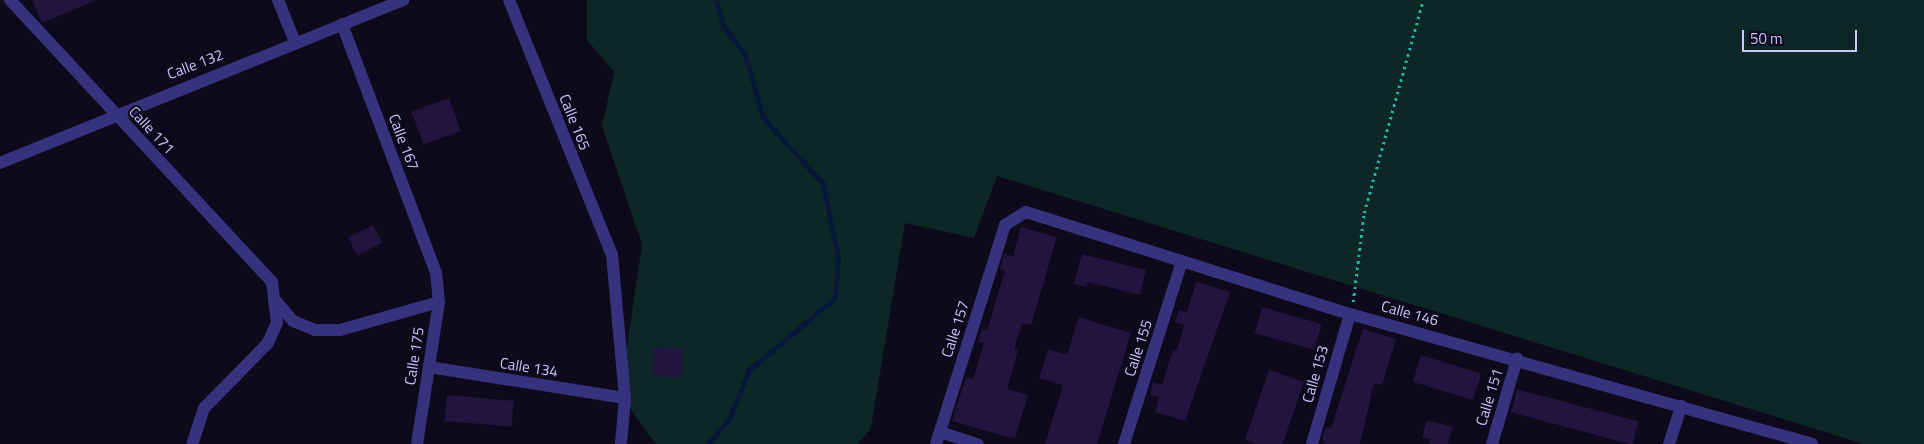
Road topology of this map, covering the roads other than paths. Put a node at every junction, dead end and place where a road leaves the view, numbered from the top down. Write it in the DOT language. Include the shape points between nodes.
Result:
graph roads {
  1 [pos="10,0"];
  2 [pos="278,0"];
  3 [pos="403,0"];
  4 [pos="509,0"];
  5 [pos="342,24"];
  6 [pos="295,42"];
  7 [pos="114,113"];
  8 [pos="0,163"];
  9 [pos="1006,225"];
  10 [pos="1182,261"];
  11 [pos="436,272"];
  12 [pos="274,299"];
  13 [pos="439,302"];
  14 [pos="1350,314"];
  15 [pos="1517,359"];
  16 [pos="428,367"];
  17 [pos="625,398"];
  18 [pos="1681,406"];
  19 [pos="938,438"];
  20 [pos="192,444"];
  21 [pos="417,444"];
  22 [pos="620,444"];
  23 [pos="978,444"];
  24 [pos="1124,444"];
  25 [pos="1312,444"];
  26 [pos="1492,444"];
  27 [pos="1669,444"];
  28 [pos="1812,444"];
  1 -- 7 [label="street, Calle 171"];
  2 -- 6 [label="street"];
  3 -- 5 [label="street, Calle 132"];
  4 -- 17 [label="street, Calle 165" via="612,255"];
  5 -- 6 [label="street, Calle 132"];
  5 -- 11 [label="street, Calle 167"];
  6 -- 7 [label="street, Calle 132"];
  7 -- 8 [label="street, Calle 132"];
  7 -- 12 [label="street, Calle 171" via="272,282"];
  9 -- 10 [label="street, Calle 146" via="1026,212"];
  9 -- 19 [label="street, Calle 157"];
  10 -- 14 [label="street, Calle 146"];
  10 -- 24 [label="street, Calle 155"];
  11 -- 13 [label="street, Calle 175"];
  12 -- 13 [label="street" via="294,321 315,330 340,330"];
  12 -- 20 [label="street" via="277,323 267,344 204,408"];
  13 -- 16 [label="street, Calle 175"];
  14 -- 15 [label="street, Calle 146"];
  14 -- 25 [label="street, Calle 153"];
  15 -- 18 [label="street, Calle 146"];
  15 -- 26 [label="street, Calle 151"];
  16 -- 17 [label="street, Calle 134"];
  16 -- 21 [label="street, Calle 175"];
  17 -- 22 [label="street, Calle 165"];
  18 -- 27 [label="street"];
  18 -- 28 [label="street, Calle 146"];
  19 -- 23 [label="street"];
}
